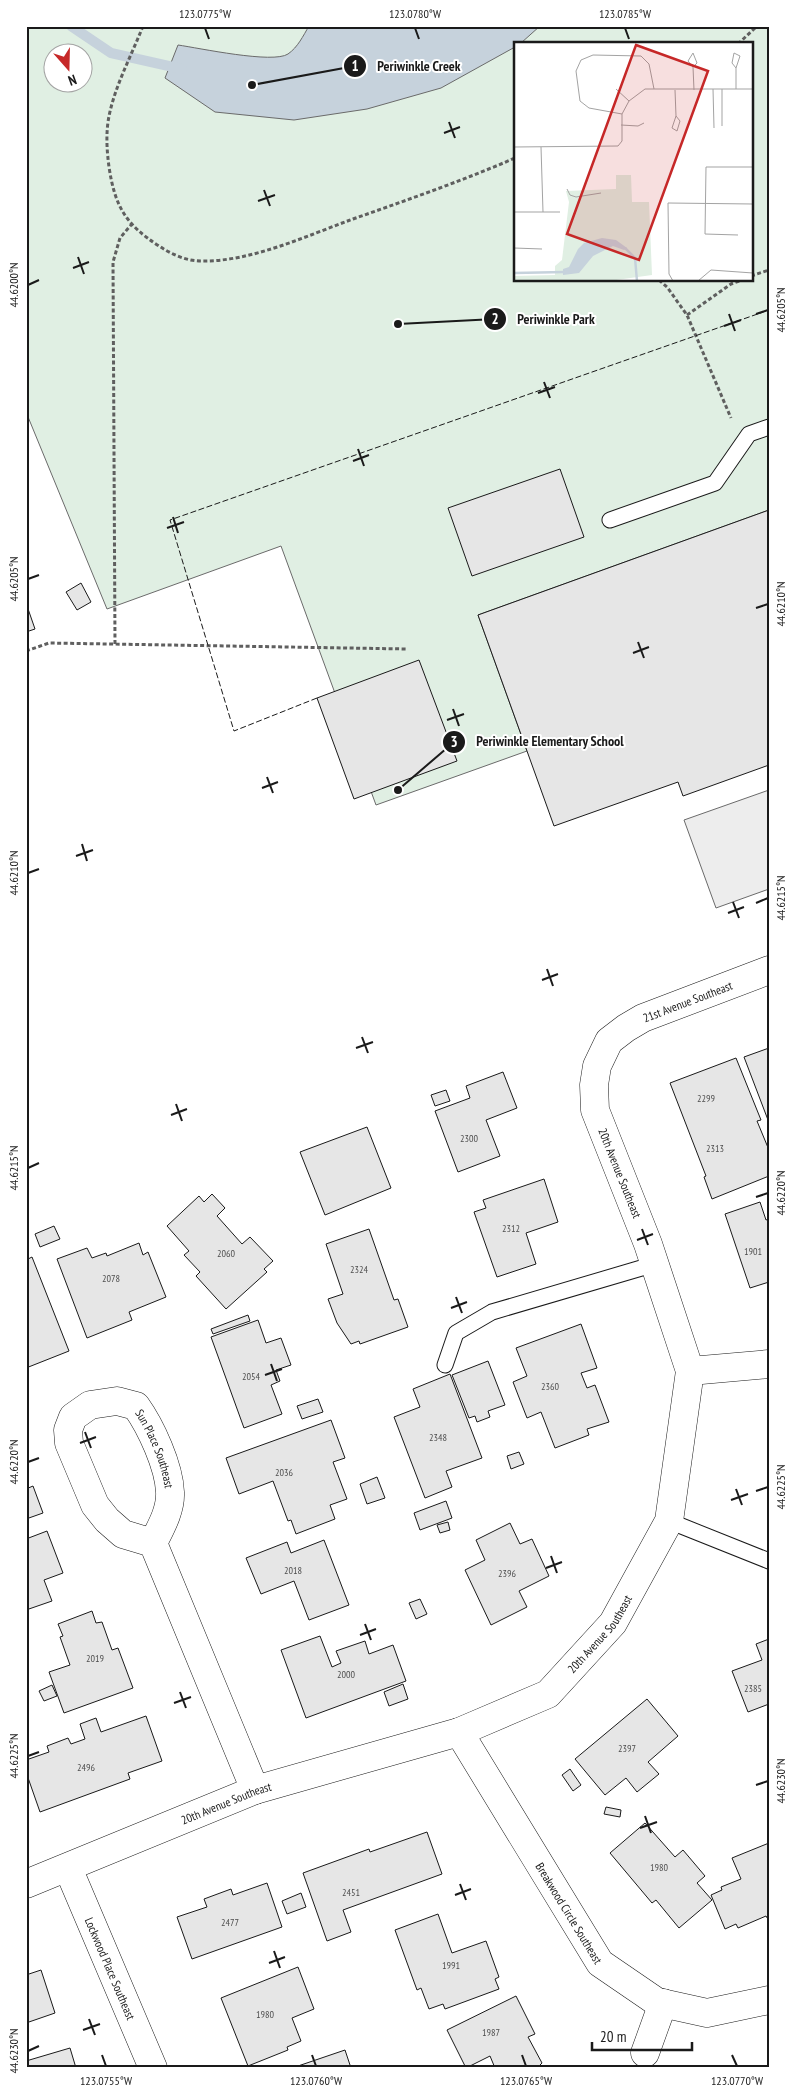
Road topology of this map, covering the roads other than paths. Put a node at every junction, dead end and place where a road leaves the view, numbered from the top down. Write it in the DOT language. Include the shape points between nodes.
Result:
graph roads {
  1 [pos="769,427"];
  2 [pos="610,520"];
  3 [pos="769,970"];
  4 [pos="610,1041"];
  5 [pos="654,1264"];
  6 [pos="769,1364"];
  7 [pos="446,1365"];
  8 [pos="690,1371"];
  9 [pos="669,1522"];
  10 [pos="153,1543"];
  11 [pos="769,1561"];
  12 [pos="459,1732"];
  13 [pos="255,1790"];
  14 [pos="68,1868"];
  15 [pos="26,1884"];
  16 [pos="769,2000"];
  17 [pos="662,2003"];
  18 [pos="645,2053"];
  19 [pos="153,2068"];
  1 -- 2 [label="lane" via="749,434 715,483"];
  3 -- 4 [label="street, 21st Avenue Southeast" via="643,1018"];
  4 -- 5 [label="street, 20th Avenue Southeast" via="597,1066 595,1110"];
  5 -- 7 [label="lane" via="492,1312 456,1333"];
  5 -- 8 [label="street, 20th Avenue Southeast"];
  6 -- 8 [label="street"];
  8 -- 9 [label="street, 20th Avenue Southeast"];
  9 -- 11 [label="lane"];
  9 -- 12 [label="street, 20th Avenue Southeast" via="613,1622 548,1694"];
  10 -- 10 [label="street, Sun Place Southeast" via="165,1518 170,1493 166,1470 145,1418 136,1406 117,1401 90,1405 73,1417 68,1430 69,1443 95,1505 123,1534"];
  10 -- 13 [label="street"];
  12 -- 13 [label="street, 20th Avenue Southeast"];
  12 -- 17 [label="street, Breakwood Circle Southeast" via="600,1964"];
  13 -- 14 [label="street, 20th Avenue Southeast"];
  14 -- 15 [label="street, 20th Avenue Southeast"];
  14 -- 19 [label="street, Lockwood Place Southeast"];
  16 -- 17 [label="street, Breakwood Circle Southeast" via="707,2013"];
  17 -- 18 [label="street"];
}
